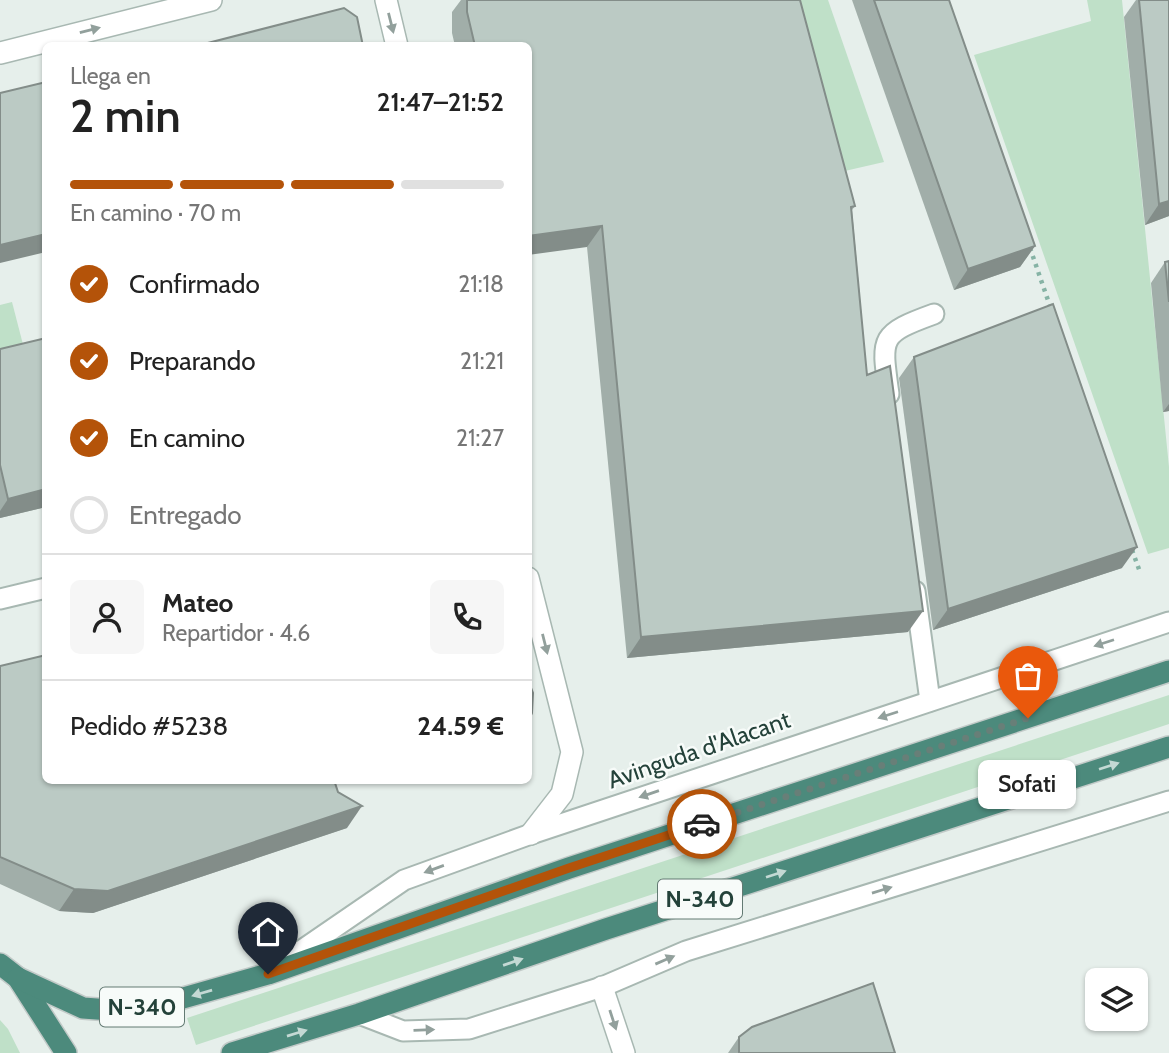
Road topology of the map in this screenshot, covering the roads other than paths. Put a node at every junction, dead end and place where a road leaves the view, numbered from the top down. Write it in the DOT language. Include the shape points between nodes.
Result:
graph roads {
  1 [pos="211,0"];
  2 [pos="386,0"];
  3 [pos="42,42"];
  4 [pos="44,42"];
  5 [pos="396,42"];
  6 [pos="0,53"];
  7 [pos="934,314"];
  8 [pos="891,412"];
  9 [pos="913,573"];
  10 [pos="42,589"];
  11 [pos="532,594"];
  12 [pos="0,599"];
  13 [pos="1169,622"];
  14 [pos="1169,671"];
  15 [pos="930,701"];
  16 [pos="1169,747"];
  17 [pos="1169,801"];
  18 [pos="531,834"];
  19 [pos="0,964"];
  20 [pos="268,974"];
  21 [pos="18,978"];
  22 [pos="603,987"];
  23 [pos="359,1014"];
  24 [pos="66,1053"];
  25 [pos="232,1053"];
  26 [pos="624,1053"];
  4 -- 1 [label="street, one-way"];
  2 -- 5 [label="street, one-way"];
  6 -- 3 [label="street, one-way"];
  7 -- 8 [label="lane" via="891,333 885,343"];
  9 -- 15 [label="lane"];
  10 -- 12 [label="lane"];
  11 -- 18 [label="street, one-way" via="572,751 562,794"];
  13 -- 15 [label="lane, Avinguda d'Alacant, one-way"];
  14 -- 20 [label="highway, Avinguda d'Alacant / N-340" via="569,868"];
  15 -- 18 [label="lane, Avinguda d'Alacant, one-way"];
  23 -- 16 [label="highway, N-340, one-way"];
  22 -- 17 [label="lane, one-way" via="686,951"];
  18 -- 20 [label="lane, Avinguda d'Alacant, one-way" via="404,880"];
  19 -- 21 [label="highway, N-340"];
  20 -- 21 [label="highway, Avinguda d'Alacant / N-340, one-way" via="124,1011 83,1008"];
  21 -- 24 [label="highway, N-340"];
  23 -- 22 [label="lane, one-way" via="403,1031 469,1029"];
  22 -- 26 [label="street, one-way"];
  25 -- 23 [label="highway, N-340, one-way"];
}
